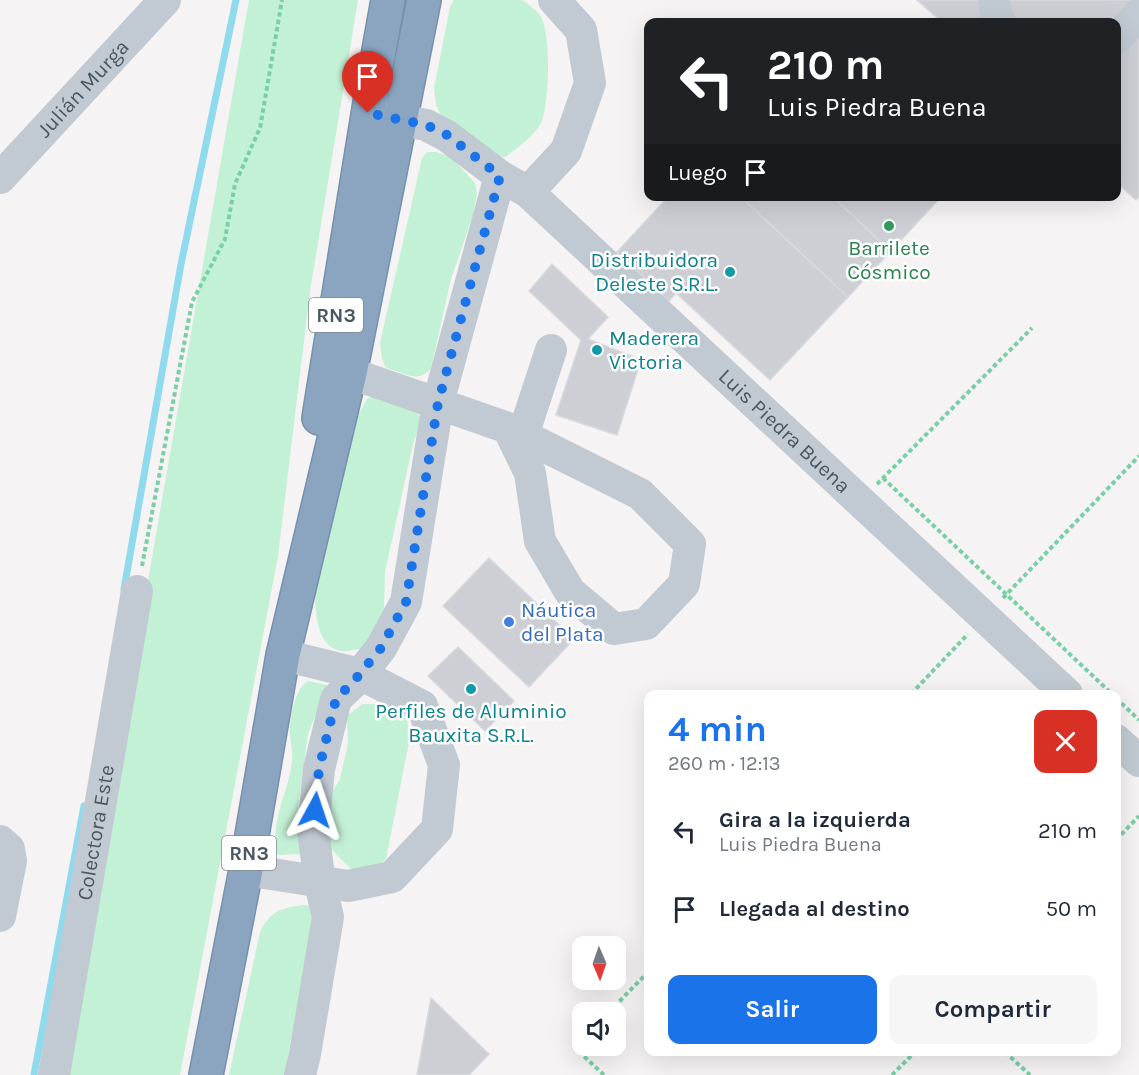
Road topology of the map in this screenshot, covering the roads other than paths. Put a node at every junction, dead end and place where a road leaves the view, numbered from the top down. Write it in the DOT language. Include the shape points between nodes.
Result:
graph roads {
  1 [pos="165,0"];
  2 [pos="378,0"];
  3 [pos="388,0"];
  4 [pos="424,0"];
  5 [pos="441,0"];
  6 [pos="554,0"];
  7 [pos="994,0"];
  8 [pos="1139,14"];
  9 [pos="997,18"];
  10 [pos="1121,34"];
  11 [pos="370,99"];
  12 [pos="404,112"];
  13 [pos="500,176"];
  14 [pos="0,178"];
  15 [pos="528,192"];
  16 [pos="551,350"];
  17 [pos="339,370"];
  18 [pos="438,403"];
  19 [pos="516,432"];
  20 [pos="137,591"];
  21 [pos="285,643"];
  22 [pos="360,675"];
  23 [pos="1064,690"];
  24 [pos="1121,745"];
  25 [pos="1139,761"];
  26 [pos="4,845"];
  27 [pos="246,870"];
  28 [pos="320,883"];
  29 [pos="0,916"];
  30 [pos="54,1075"];
  31 [pos="206,1075"];
  32 [pos="300,1075"];
  1 -- 14 [label="street, Julián Murga"];
  2 -- 11 [label="highway"];
  3 -- 11 [label="highway, RN3"];
  4 -- 12 [label="highway, RN3"];
  5 -- 12 [label="highway" via="423,72"];
  6 -- 15 [label="street" via="581,30 590,83 566,151"];
  7 -- 9 [label="street"];
  8 -- 10 [label="street"];
  11 -- 12 [label="street, Luis Piedra Buena"];
  11 -- 17 [label="highway, RN3"];
  12 -- 13 [label="street, Luis Piedra Buena" via="447,135"];
  12 -- 17 [label="highway, RN3"];
  13 -- 15 [label="street, Luis Piedra Buena"];
  13 -- 18 [label="street"];
  15 -- 23 [label="street, Luis Piedra Buena"];
  16 -- 19 [label="street"];
  17 -- 18 [label="street"];
  17 -- 21 [label="highway, RN3"];
  18 -- 19 [label="street"];
  18 -- 22 [label="street" via="406,602 381,648"];
  19 -- 19 [label="street" via="530,472 540,541 570,591 614,629 646,624 684,584 690,544 640,494"];
  20 -- 30 [label="street, Colectora Este"];
  21 -- 22 [label="street"];
  21 -- 27 [label="highway, RN3"];
  22 -- 28 [label="street" via="336,699 319,769 313,831"];
  22 -- 28 [label="street" via="422,706 444,765 437,829 392,877 348,886"];
  24 -- 25 [label="street"];
  26 -- 29 [label="street" via="11,861"];
  27 -- 28 [label="street"];
  27 -- 31 [label="highway, RN3"];
  28 -- 32 [label="street" via="328,917"];
}
